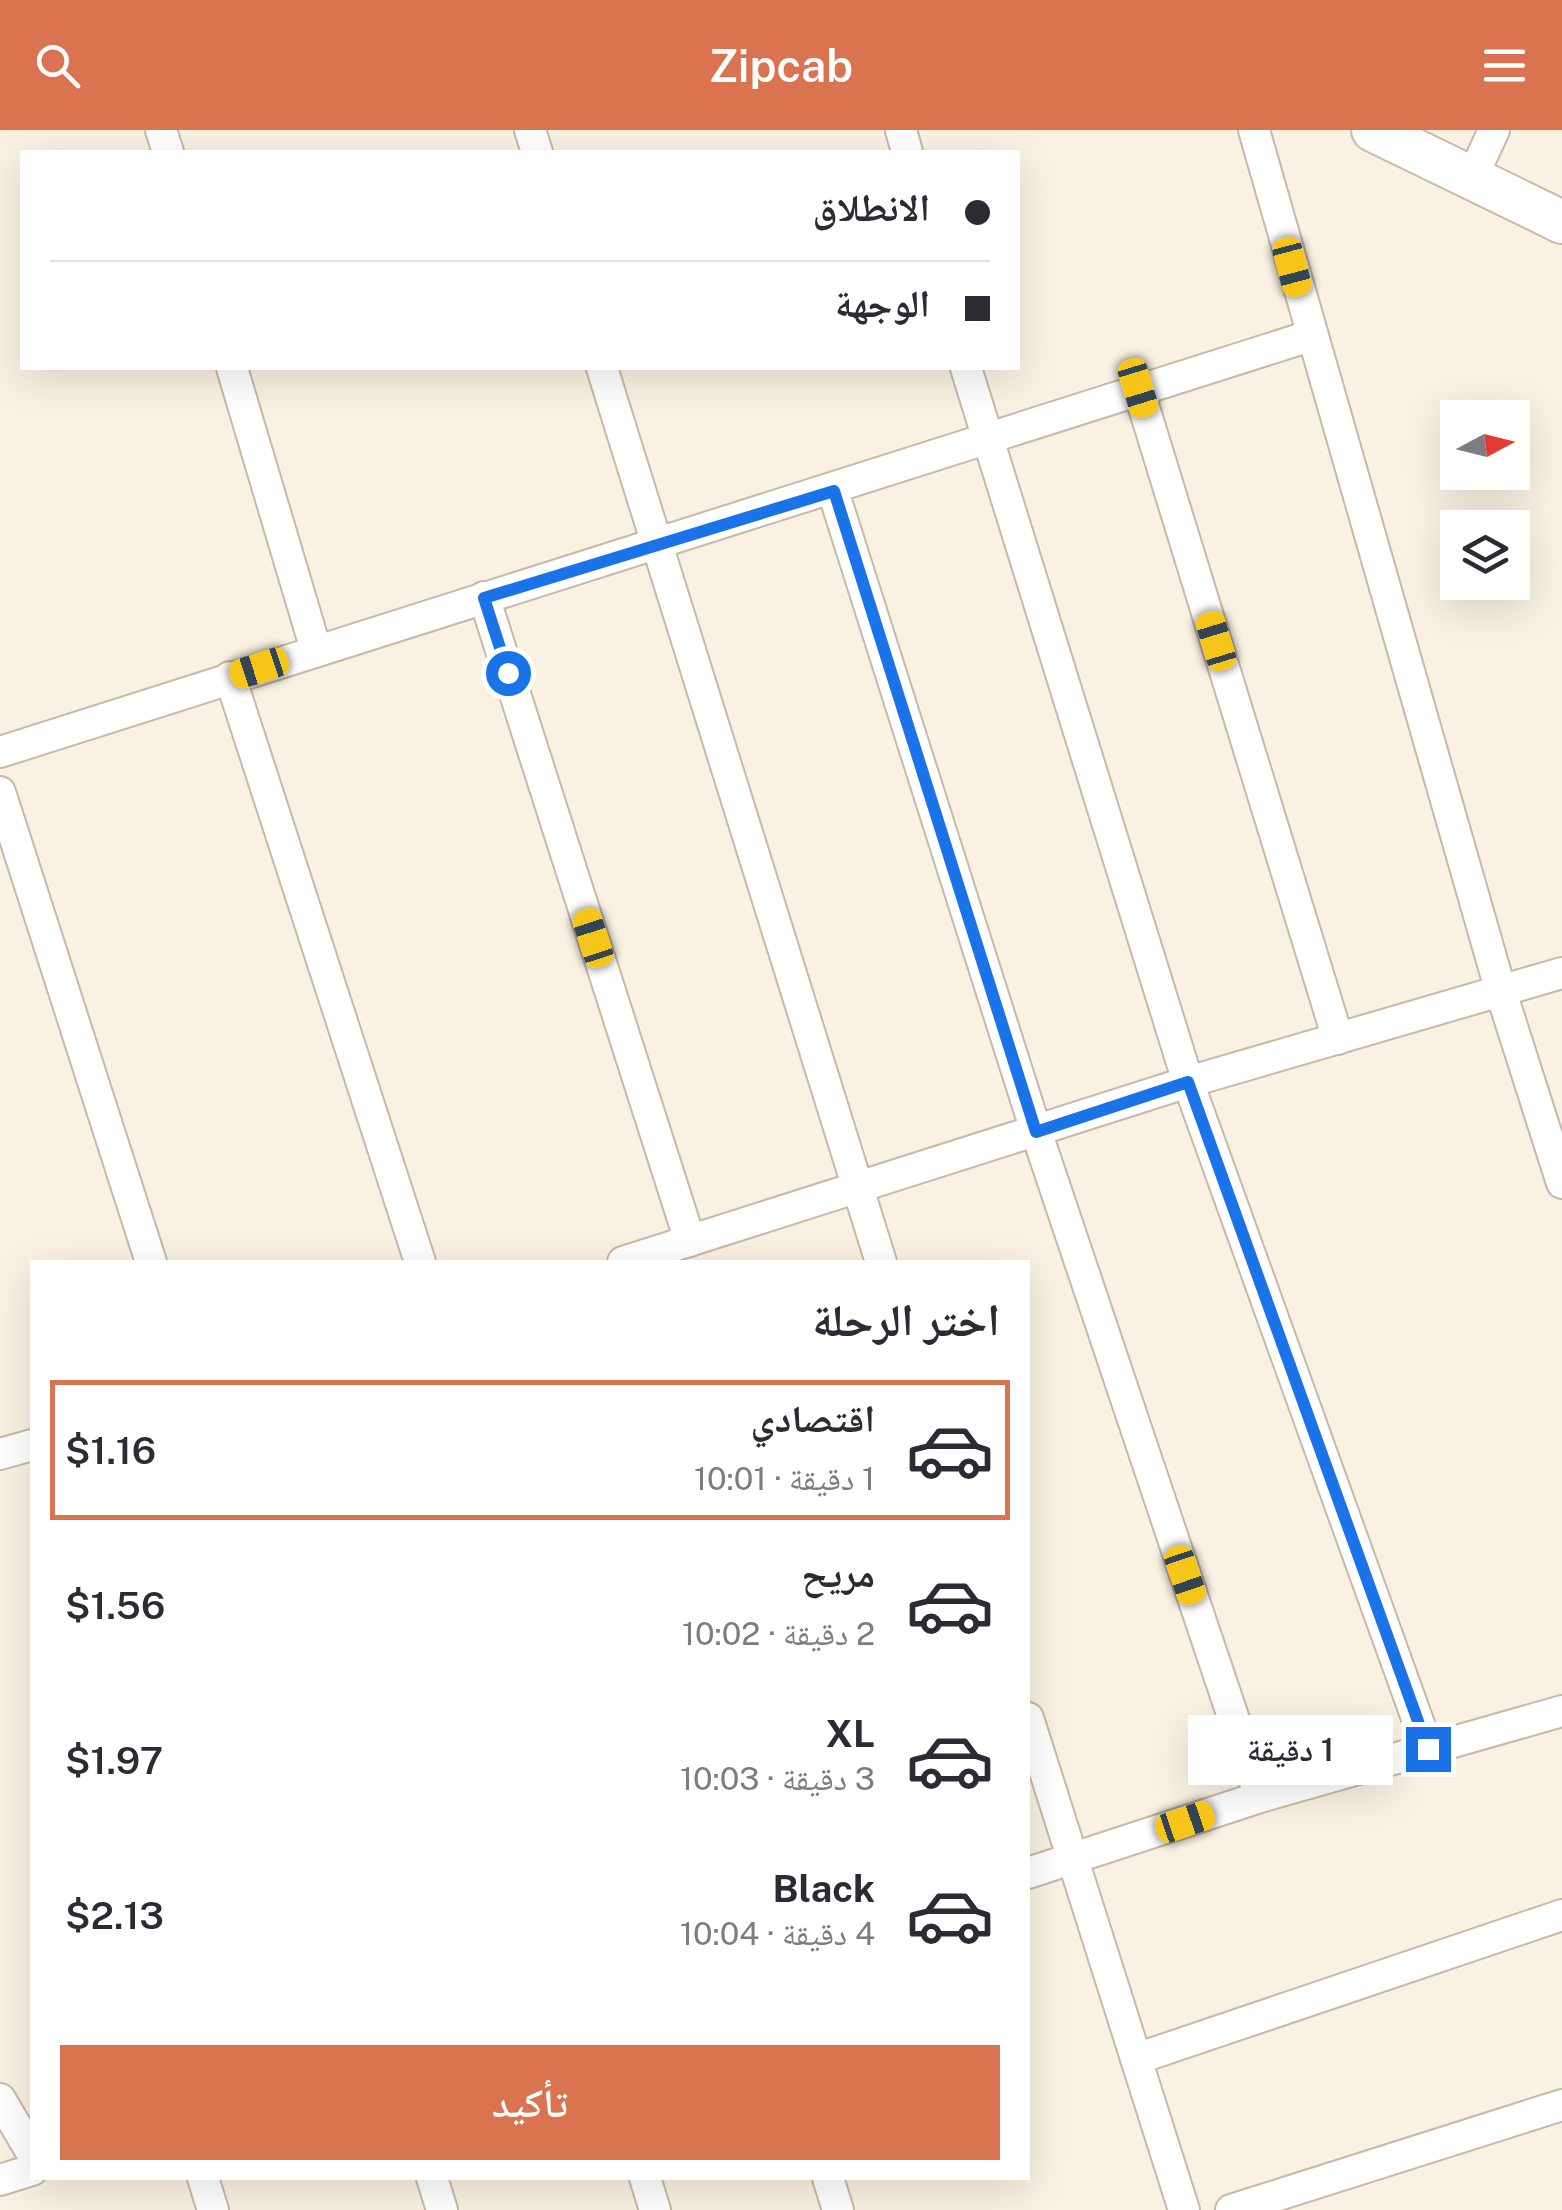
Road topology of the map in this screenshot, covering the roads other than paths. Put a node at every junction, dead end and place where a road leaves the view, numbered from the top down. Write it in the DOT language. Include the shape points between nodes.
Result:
graph roads {
  1 [pos="1254,130"];
  2 [pos="1373,130"];
  3 [pos="1494,130"];
  4 [pos="1472,178"];
  5 [pos="1562,222"];
  6 [pos="1310,336"];
  7 [pos="233,370"];
  8 [pos="603,370"];
  9 [pos="967,370"];
  10 [pos="1138,388"];
  11 [pos="986,442"];
  12 [pos="834,491"];
  13 [pos="656,546"];
  14 [pos="484,598"];
  15 [pos="316,650"];
  16 [pos="230,678"];
  17 [pos="0,752"];
  18 [pos="0,792"];
  19 [pos="1562,974"];
  20 [pos="1501,992"];
  21 [pos="1338,1038"];
  22 [pos="1188,1082"];
  23 [pos="1036,1132"];
  24 [pos="1562,1182"];
  25 [pos="858,1188"];
  26 [pos="690,1241"];
  27 [pos="150,1260"];
  28 [pos="419,1260"];
  29 [pos="629,1260"];
  30 [pos="881,1260"];
  31 [pos="30,1445"];
  32 [pos="0,1454"];
  33 [pos="1562,1711"];
  34 [pos="1030,1724"];
  35 [pos="1428,1749"];
  36 [pos="1260,1797"];
  37 [pos="1073,1860"];
  38 [pos="1030,1872"];
  39 [pos="1562,1915"];
  40 [pos="1136,2059"];
  41 [pos="0,2098"];
  42 [pos="1562,2105"];
  43 [pos="30,2150"];
  44 [pos="30,2171"];
  45 [pos="0,2180"];
  46 [pos="204,2180"];
  47 [pos="433,2180"];
  48 [pos="646,2180"];
  49 [pos="829,2180"];
  50 [pos="213,2210"];
  51 [pos="442,2210"];
  52 [pos="655,2210"];
  53 [pos="838,2210"];
  54 [pos="1184,2210"];
  55 [pos="1230,2210"];
  1 -- 6 [label="street"];
  2 -- 4 [label="main road"];
  3 -- 4 [label="street"];
  4 -- 5 [label="main road"];
  6 -- 10 [label="street"];
  6 -- 20 [label="street"];
  7 -- 15 [label="street"];
  8 -- 13 [label="street"];
  9 -- 11 [label="street"];
  10 -- 11 [label="street"];
  10 -- 21 [label="street"];
  11 -- 12 [label="street"];
  11 -- 22 [label="street"];
  12 -- 13 [label="street"];
  12 -- 23 [label="street"];
  13 -- 14 [label="street"];
  13 -- 25 [label="street"];
  14 -- 15 [label="street"];
  14 -- 26 [label="street"];
  15 -- 16 [label="street"];
  16 -- 17 [label="street"];
  16 -- 28 [label="street"];
  18 -- 27 [label="street"];
  19 -- 20 [label="street"];
  20 -- 21 [label="street"];
  20 -- 24 [label="street"];
  21 -- 22 [label="street"];
  22 -- 23 [label="street"];
  22 -- 35 [label="street"];
  23 -- 25 [label="street"];
  23 -- 36 [label="street"];
  25 -- 26 [label="street"];
  25 -- 30 [label="street"];
  26 -- 29 [label="street"];
  31 -- 32 [label="street"];
  33 -- 35 [label="street"];
  34 -- 37 [label="street"];
  35 -- 36 [label="street"];
  36 -- 37 [label="street"];
  37 -- 38 [label="street"];
  37 -- 40 [label="street"];
  39 -- 40 [label="street"];
  40 -- 54 [label="street"];
  41 -- 43 [label="street"];
  42 -- 55 [label="street"];
  44 -- 45 [label="street"];
  46 -- 50 [label="street"];
  47 -- 51 [label="street"];
  48 -- 52 [label="street"];
  49 -- 53 [label="street"];
}
